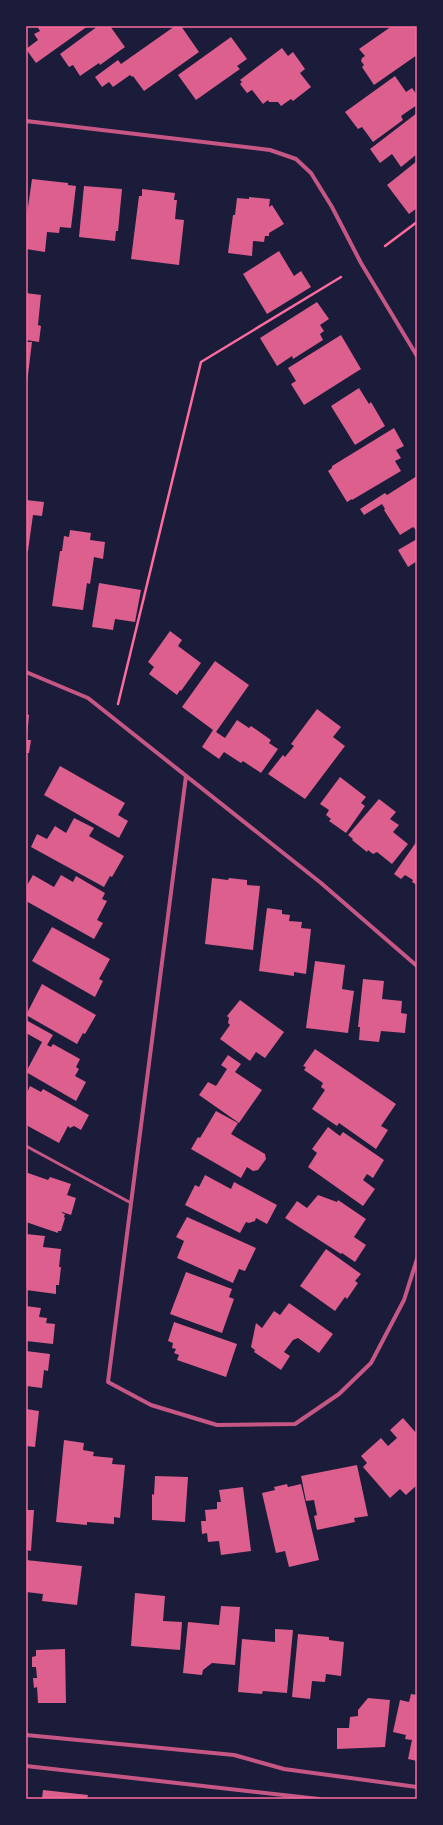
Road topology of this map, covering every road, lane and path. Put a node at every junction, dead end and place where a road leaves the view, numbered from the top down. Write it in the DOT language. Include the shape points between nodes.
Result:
graph roads {
  1 [pos="26,121"];
  2 [pos="417,222"];
  3 [pos="385,246"];
  4 [pos="341,277"];
  5 [pos="417,356"];
  6 [pos="26,672"];
  7 [pos="115,719"];
  8 [pos="186,776"];
  9 [pos="417,966"];
  10 [pos="26,1146"];
  11 [pos="131,1203"];
  12 [pos="417,1259"];
  13 [pos="26,1735"];
  14 [pos="26,1766"];
  15 [pos="417,1787"];
  16 [pos="319,1799"];
  1 -- 5 [label="street" via="270,150 296,159 311,173"];
  2 -- 3 [label="path"];
  4 -- 7 [label="path" via="201,362"];
  6 -- 7 [label="street" via="88,698"];
  7 -- 8 [label="street"];
  8 -- 9 [label="street" via="321,883"];
  8 -- 11 [label="street"];
  10 -- 11 [label="lane"];
  11 -- 12 [label="street" via="108,1382 151,1405 217,1425 295,1424 339,1394 371,1363 404,1300"];
  13 -- 15 [label="street" via="234,1755 284,1769"];
  14 -- 16 [label="street"];
}
